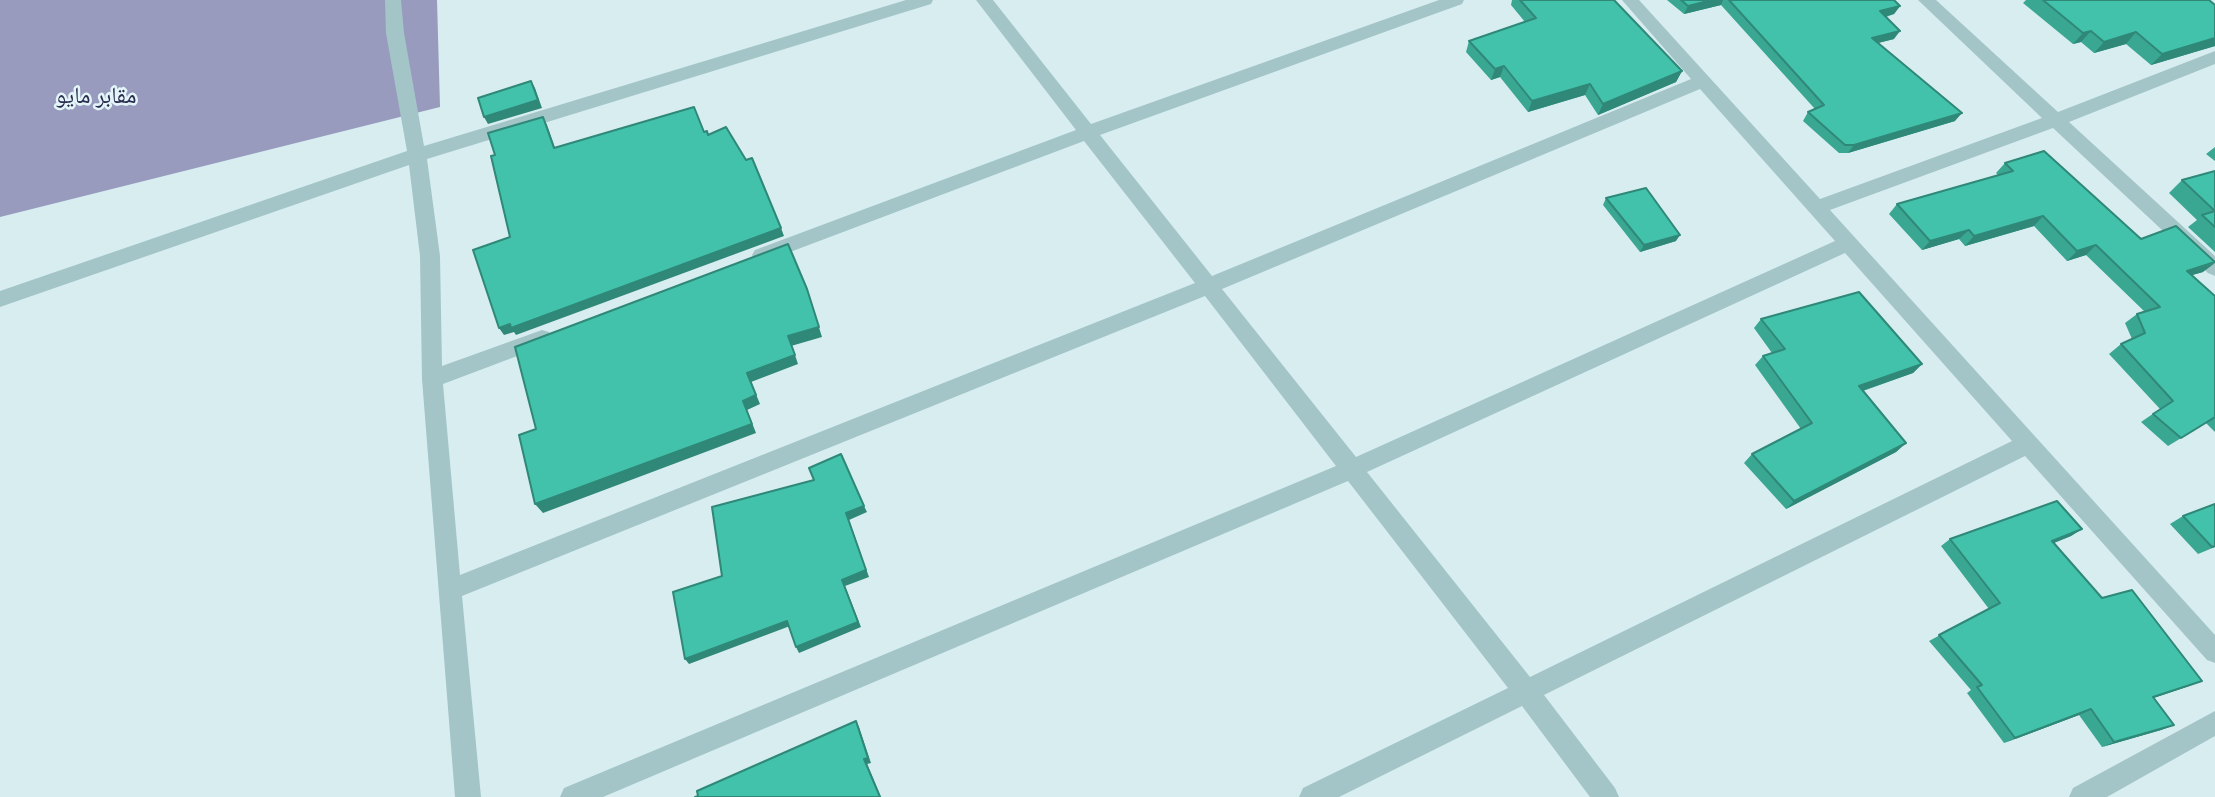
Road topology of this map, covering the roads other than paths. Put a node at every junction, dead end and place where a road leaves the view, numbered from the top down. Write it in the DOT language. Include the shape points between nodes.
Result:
graph roads {
  1 [pos="393,0"];
  2 [pos="925,0"];
  3 [pos="984,0"];
  4 [pos="1456,0"];
  5 [pos="1630,0"];
  6 [pos="1926,0"];
  7 [pos="2215,57"];
  8 [pos="1703,81"];
  9 [pos="2054,121"];
  10 [pos="1088,132"];
  11 [pos="417,155"];
  12 [pos="1816,208"];
  13 [pos="1847,244"];
  14 [pos="741,263"];
  15 [pos="2215,268"];
  16 [pos="1209,286"];
  17 [pos="0,299"];
  18 [pos="561,331"];
  19 [pos="432,379"];
  20 [pos="2028,444"];
  21 [pos="1352,468"];
  22 [pos="450,590"];
  23 [pos="2215,652"];
  24 [pos="1525,690"];
  25 [pos="2215,723"];
  26 [pos="468,797"];
  27 [pos="573,797"];
  28 [pos="1311,797"];
  29 [pos="1606,797"];
  30 [pos="2082,797"];
  1 -- 11 [label="street"];
  2 -- 11 [label="street"];
  3 -- 10 [label="street"];
  4 -- 10 [label="street"];
  5 -- 8 [label="street"];
  6 -- 9 [label="street"];
  7 -- 9 [label="street"];
  8 -- 12 [label="street"];
  8 -- 16 [label="street"];
  9 -- 12 [label="street"];
  9 -- 15 [label="street"];
  10 -- 14 [label="street"];
  10 -- 16 [label="street"];
  11 -- 17 [label="street"];
  11 -- 19 [label="street" via="430,256"];
  12 -- 13 [label="street"];
  13 -- 20 [label="street"];
  13 -- 21 [label="street"];
  16 -- 21 [label="street"];
  16 -- 22 [label="street"];
  18 -- 19 [label="street"];
  19 -- 22 [label="street"];
  20 -- 23 [label="street"];
  20 -- 24 [label="street"];
  21 -- 24 [label="street"];
  21 -- 27 [label="street"];
  22 -- 26 [label="street"];
  24 -- 28 [label="street"];
  24 -- 29 [label="street"];
  25 -- 30 [label="street"];
}
